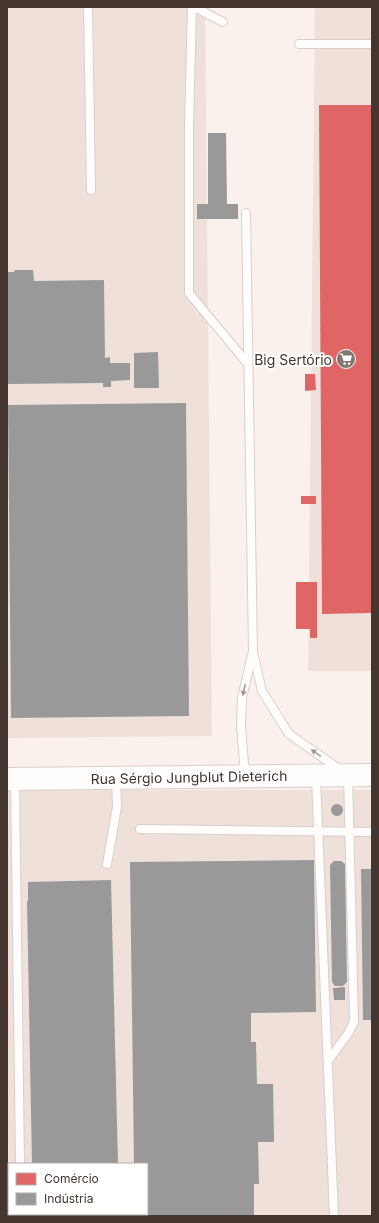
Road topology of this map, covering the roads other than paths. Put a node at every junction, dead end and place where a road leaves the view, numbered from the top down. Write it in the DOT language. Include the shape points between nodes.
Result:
graph roads {
  1 [pos="88,7"];
  2 [pos="193,7"];
  3 [pos="223,22"];
  4 [pos="299,44"];
  5 [pos="372,44"];
  6 [pos="91,190"];
  7 [pos="246,213"];
  8 [pos="248,364"];
  9 [pos="253,652"];
  10 [pos="348,775"];
  11 [pos="372,775"];
  12 [pos="245,776"];
  13 [pos="316,776"];
  14 [pos="116,777"];
  15 [pos="11,778"];
  16 [pos="140,829"];
  17 [pos="350,832"];
  18 [pos="372,832"];
  19 [pos="318,833"];
  20 [pos="107,864"];
  21 [pos="328,1060"];
  22 [pos="20,1163"];
  23 [pos="334,1216"];
  1 -- 6 [label="lane"];
  2 -- 3 [label="lane"];
  2 -- 8 [label="lane" via="189,126 189,293"];
  4 -- 5 [label="lane"];
  7 -- 8 [label="lane"];
  8 -- 9 [label="lane"];
  10 -- 9 [label="lane, one-way" via="289,734 262,691"];
  9 -- 12 [label="lane, one-way" via="242,698"];
  10 -- 11 [label="street, Rua Sérgio Jungblut Dieterich"];
  10 -- 13 [label="street, Rua Sérgio Jungblut Dieterich"];
  10 -- 17 [label="lane"];
  12 -- 13 [label="street, Rua Sérgio Jungblut Dieterich"];
  12 -- 14 [label="street, Rua Sérgio Jungblut Dieterich"];
  13 -- 19 [label="lane"];
  14 -- 15 [label="street, Rua Sérgio Jungblut Dieterich"];
  14 -- 20 [label="lane" via="117,807"];
  15 -- 22 [label="lane"];
  16 -- 19 [label="lane"];
  17 -- 18 [label="lane"];
  17 -- 19 [label="lane"];
  17 -- 21 [label="lane" via="354,1021"];
  19 -- 21 [label="lane"];
  21 -- 23 [label="lane"];
}
